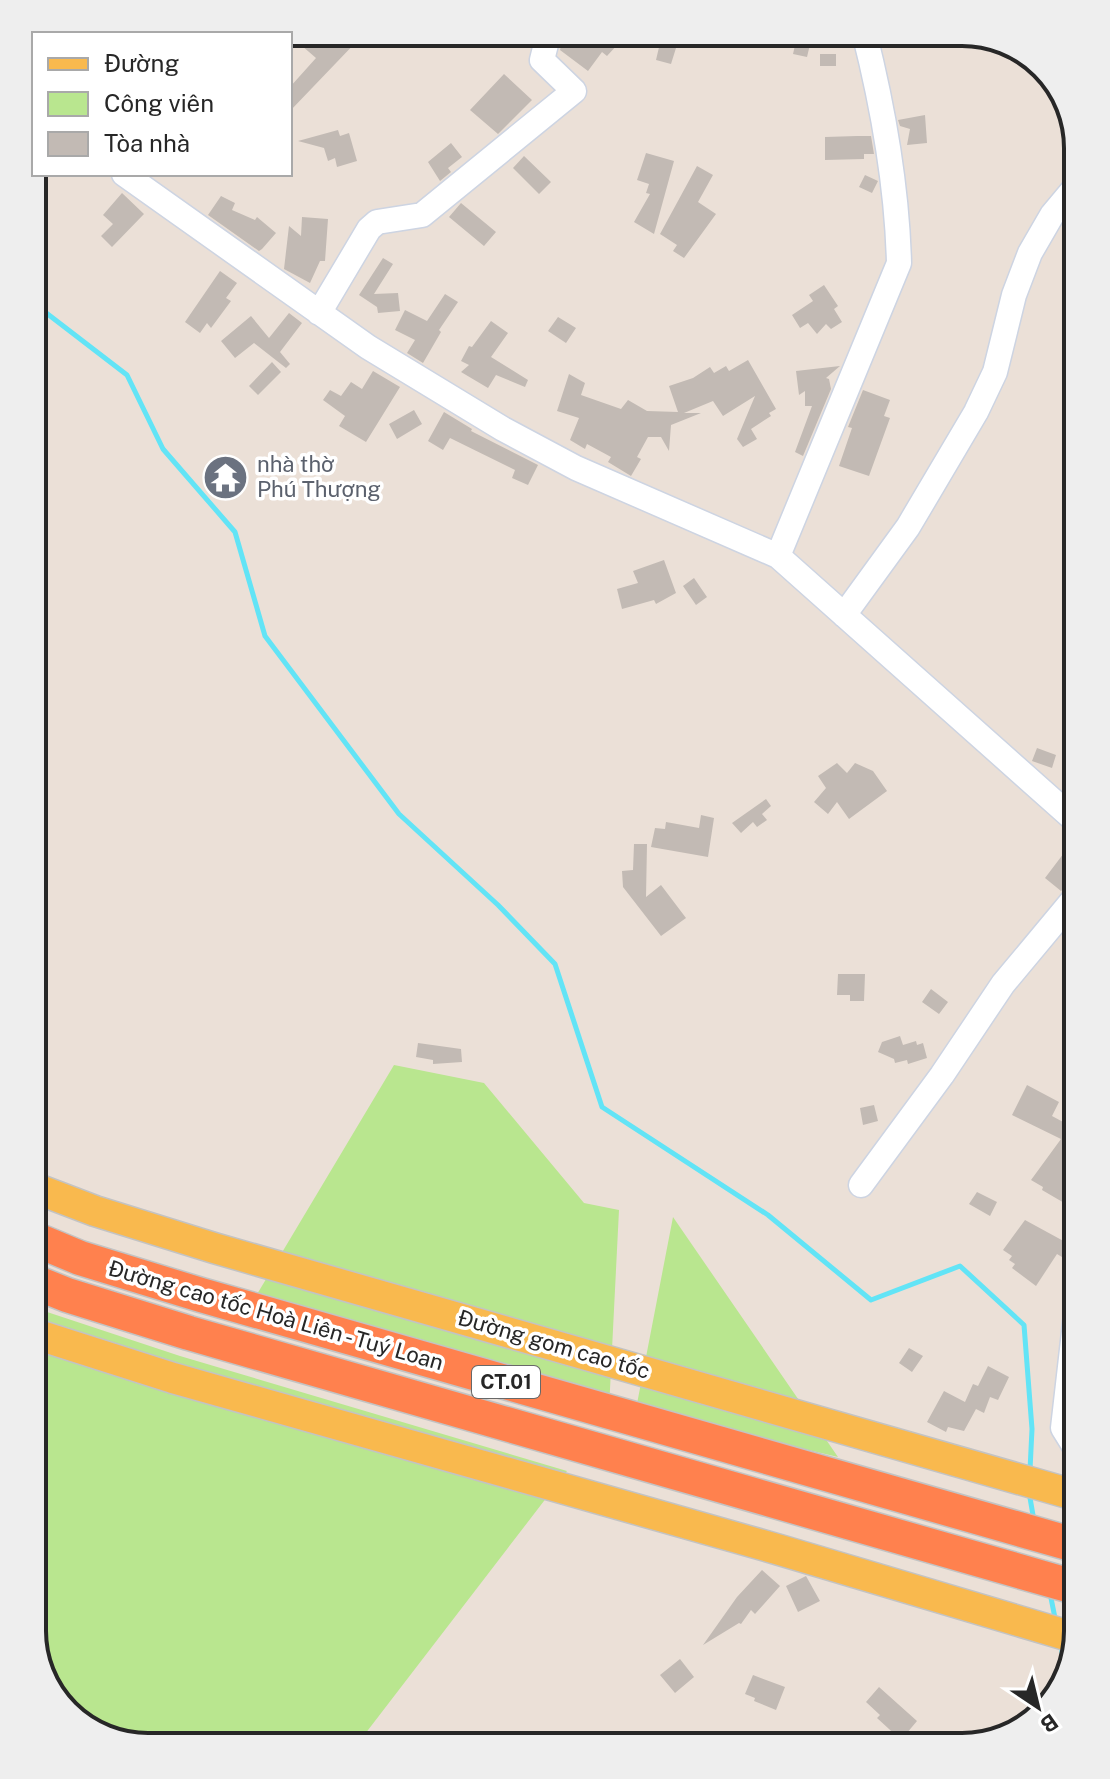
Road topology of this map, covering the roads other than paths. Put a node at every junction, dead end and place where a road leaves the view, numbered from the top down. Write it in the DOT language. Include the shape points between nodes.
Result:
graph roads {
  1 [pos="546,46"];
  2 [pos="867,46"];
  3 [pos="127,176"];
  4 [pos="1064,201"];
  5 [pos="319,313"];
  6 [pos="778,556"];
  7 [pos="844,615"];
  8 [pos="1064,811"];
  9 [pos="1064,911"];
  10 [pos="861,1185"];
  11 [pos="46,1192"];
  12 [pos="46,1244"];
  13 [pos="46,1287"];
  14 [pos="46,1337"];
  15 [pos="1064,1492"];
  16 [pos="1064,1542"];
  17 [pos="1064,1584"];
  18 [pos="1064,1634"];
  1 -- 5 [label="street" via="542,60 574,91 422,215 377,222"];
  2 -- 6 [label="street" via="893,179 899,263"];
  3 -- 5 [label="street"];
  4 -- 7 [label="street" via="1030,253 986,393 908,527"];
  5 -- 6 [label="street" via="515,436"];
  6 -- 7 [label="street"];
  7 -- 8 [label="street"];
  9 -- 10 [label="street" via="1003,984"];
  11 -- 15 [label="main road, Đường gom cao tốc" via="214,1248"];
  12 -- 16 [label="highway, Đường cao tốc Hoà Liên - Tuý Loan / CT.01" via="201,1295"];
  13 -- 17 [label="highway, Đường cao tốc Hoà Liên - Tuý Loan / CT.01" via="189,1333"];
  14 -- 18 [label="main road"];
}
